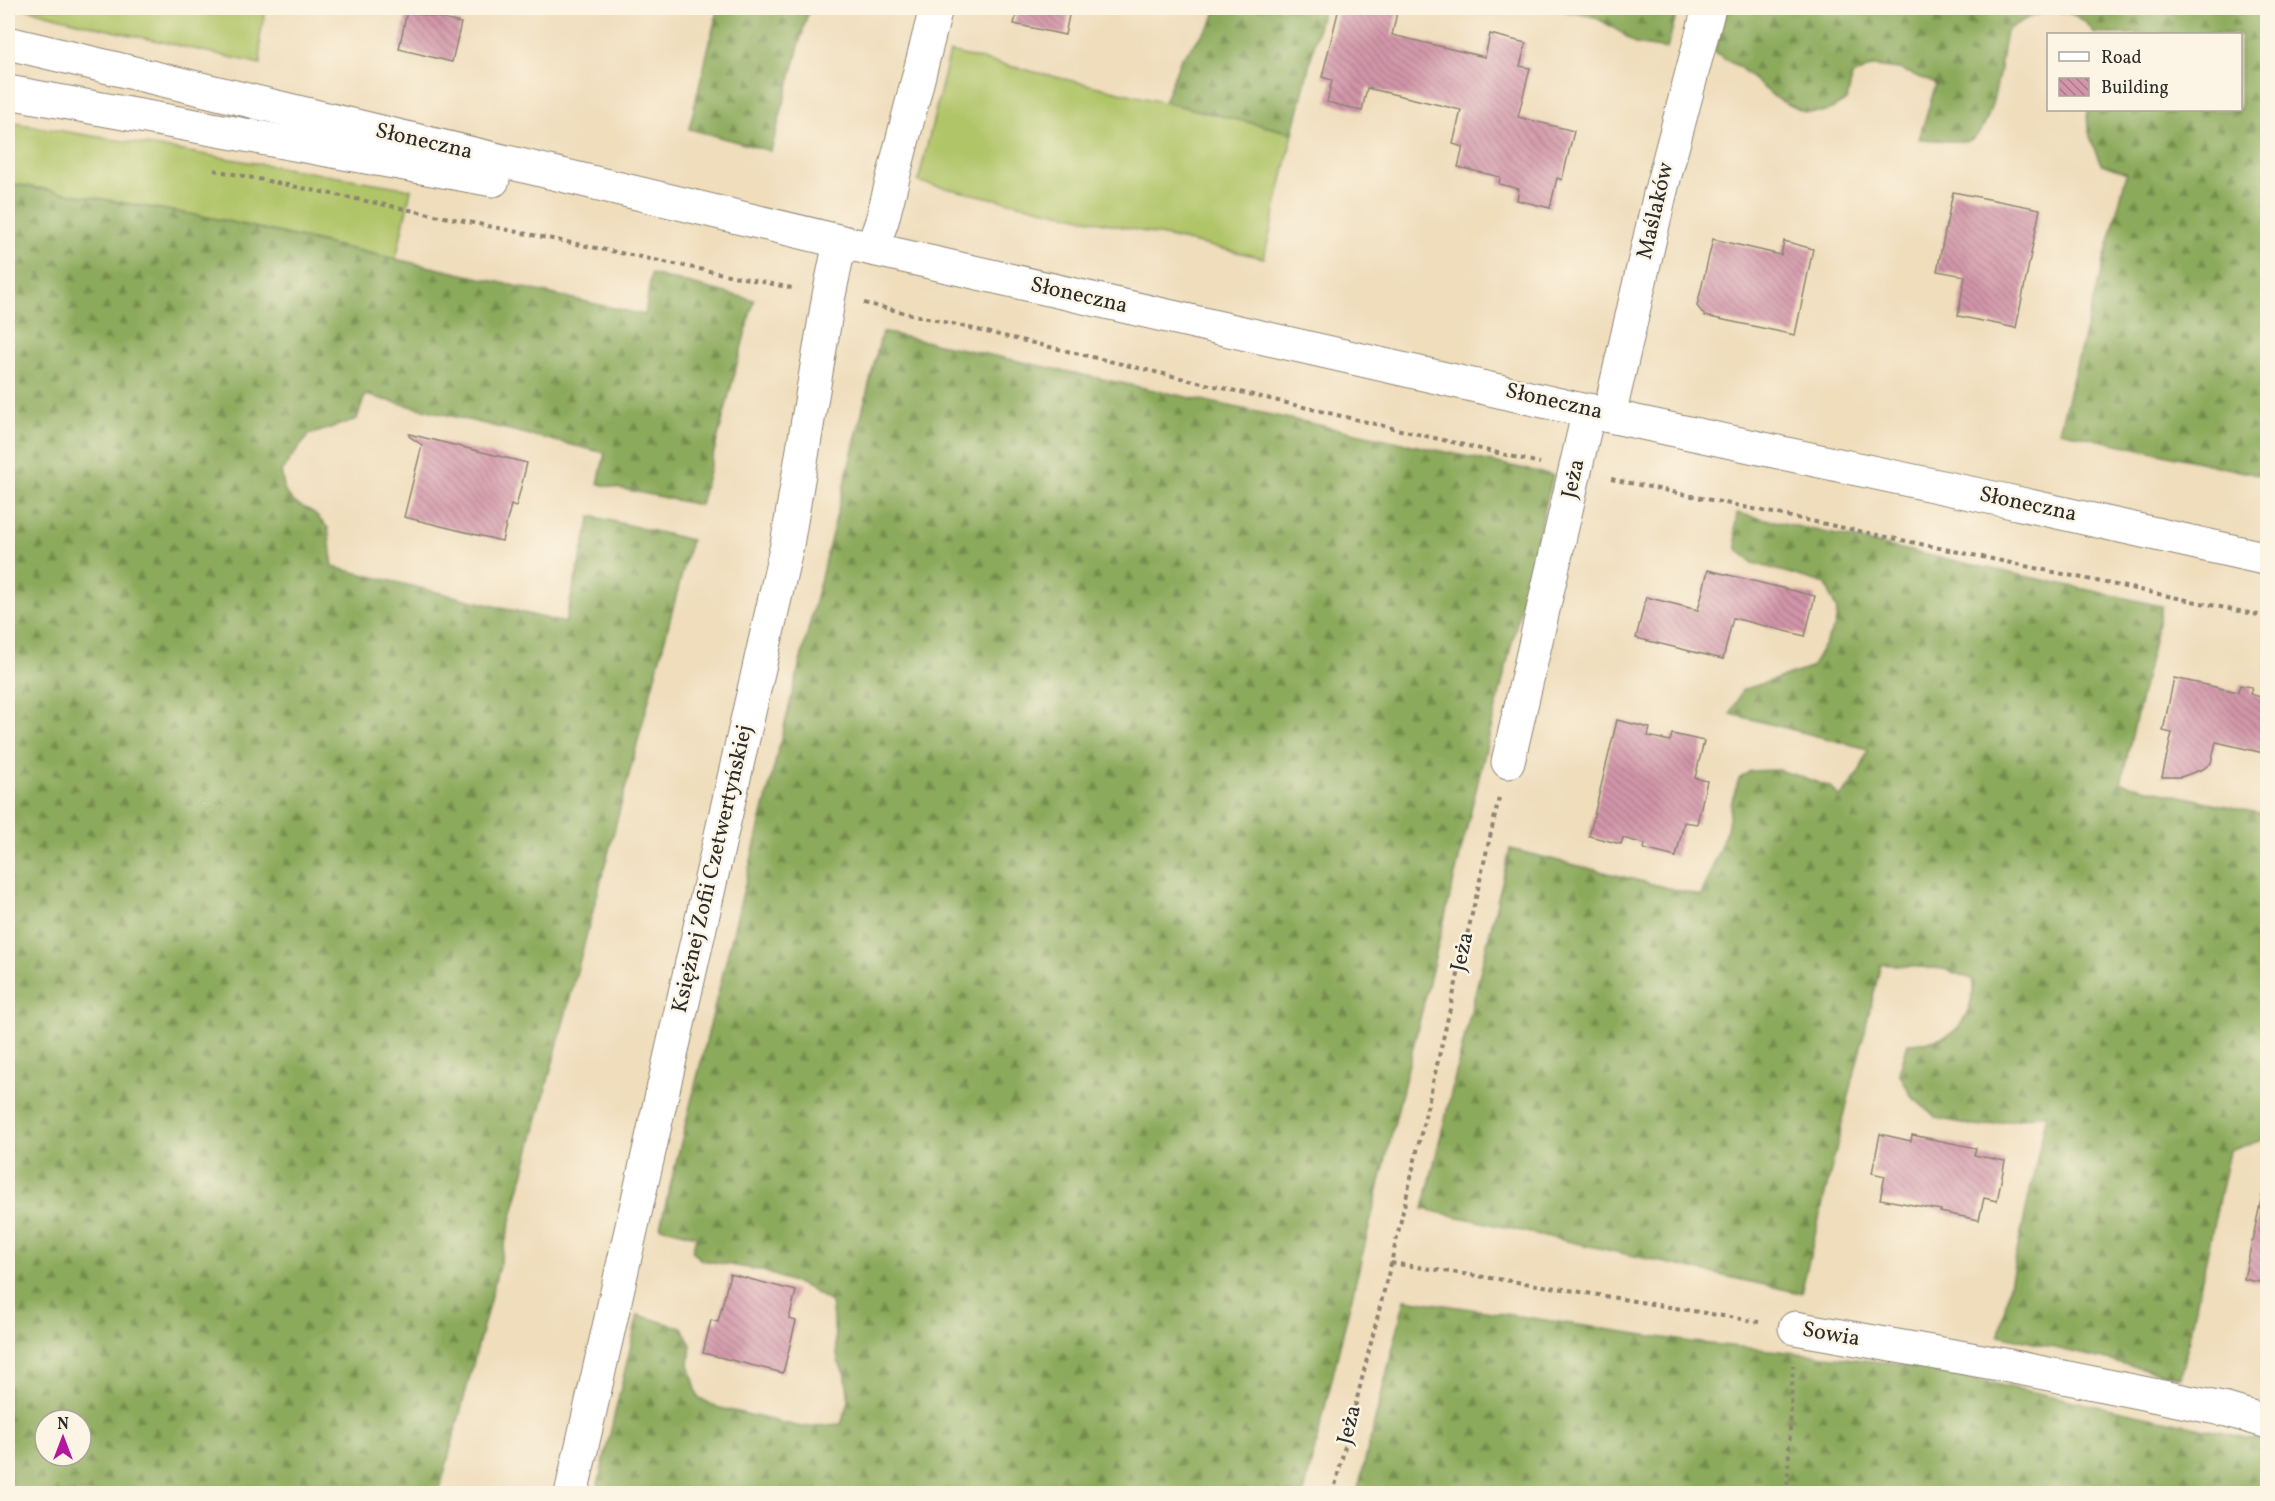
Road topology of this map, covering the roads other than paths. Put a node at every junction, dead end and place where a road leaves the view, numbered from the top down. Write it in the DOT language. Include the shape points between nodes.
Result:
graph roads {
  1 [pos="936,8"];
  2 [pos="1709,8"];
  3 [pos="8,43"];
  4 [pos="8,92"];
  5 [pos="840,242"];
  6 [pos="872,249"];
  7 [pos="1599,413"];
  8 [pos="2268,559"];
  9 [pos="1508,762"];
  10 [pos="1795,1328"];
  11 [pos="2268,1422"];
  12 [pos="572,1494"];
  1 -- 6 [label="main road"];
  2 -- 7 [label="main road, Maślaków"];
  3 -- 5 [label="main road, Słoneczna"];
  4 -- 5 [label="main road, Słoneczna"];
  5 -- 6 [label="main road, Słoneczna"];
  5 -- 12 [label="main road, Księżnej Zofii Czetwertyńskiej" via="787,545"];
  6 -- 7 [label="main road, Słoneczna"];
  7 -- 8 [label="main road, Słoneczna"];
  7 -- 9 [label="main road, Jeża" via="1576,471"];
  10 -- 11 [label="main road, Sowia" via="1999,1364 2227,1410"];
}
